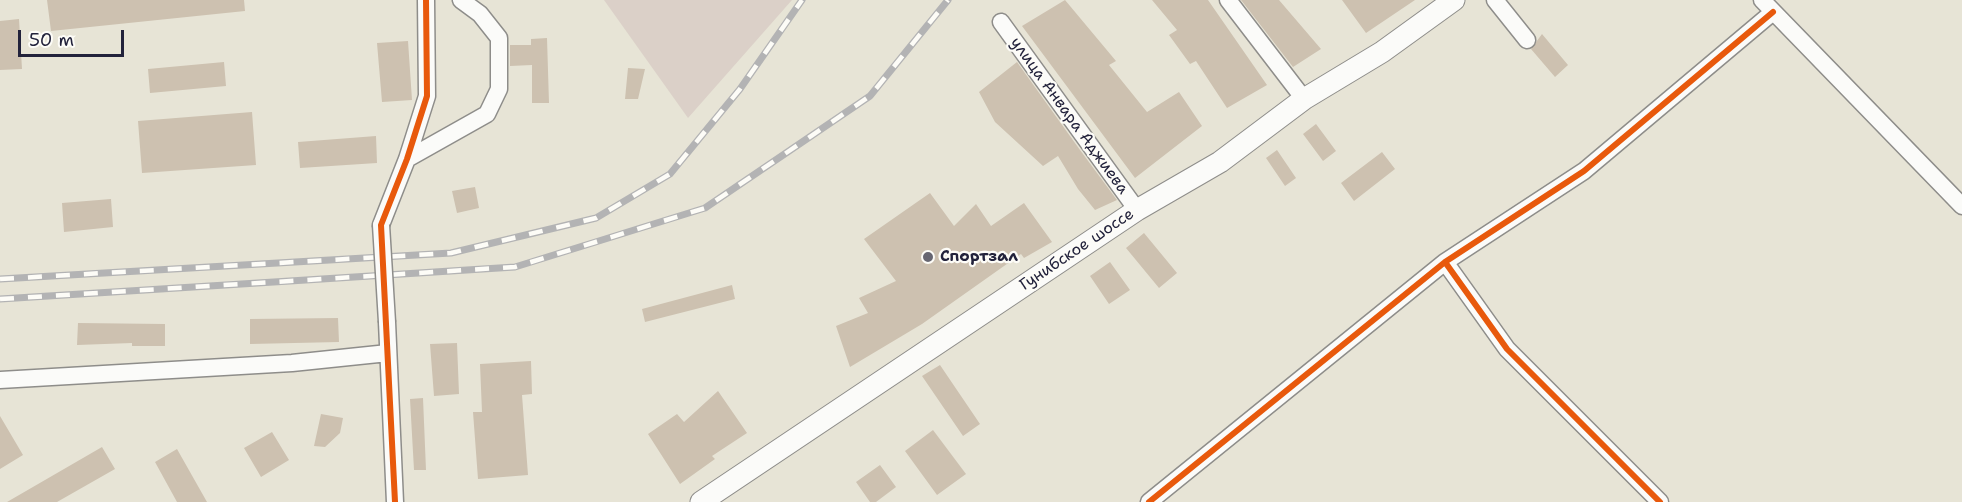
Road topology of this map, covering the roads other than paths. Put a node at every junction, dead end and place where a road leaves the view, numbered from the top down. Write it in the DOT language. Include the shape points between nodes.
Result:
graph roads {
  1 [pos="426,0"];
  2 [pos="461,0"];
  3 [pos="1228,0"];
  4 [pos="1454,0"];
  5 [pos="1495,0"];
  6 [pos="1767,6"];
  7 [pos="1001,22"];
  8 [pos="1527,40"];
  9 [pos="1305,99"];
  10 [pos="408,159"];
  11 [pos="1962,206"];
  12 [pos="1137,210"];
  13 [pos="1445,262"];
  14 [pos="388,353"];
  15 [pos="0,380"];
  16 [pos="395,502"];
  17 [pos="701,502"];
  18 [pos="1149,502"];
  19 [pos="1660,502"];
  1 -- 10 [label="street" via="427,96"];
  2 -- 10 [label="street" via="480,14 499,38 499,89 488,114"];
  3 -- 9 [label="street"];
  4 -- 9 [label="main road, Гунибское шоссе" via="1382,52"];
  5 -- 8 [label="street"];
  6 -- 11 [label="street"];
  6 -- 13 [label="street" via="1584,171"];
  7 -- 12 [label="street, улица Анвара Аджиева"];
  9 -- 12 [label="main road, Гунибское шоссе" via="1220,162"];
  10 -- 14 [label="street, bridge" via="381,225"];
  12 -- 17 [label="main road, Гунибское шоссе"];
  13 -- 18 [label="street"];
  13 -- 19 [label="street" via="1507,349"];
  14 -- 15 [label="street" via="292,363"];
  14 -- 16 [label="street"];
}
